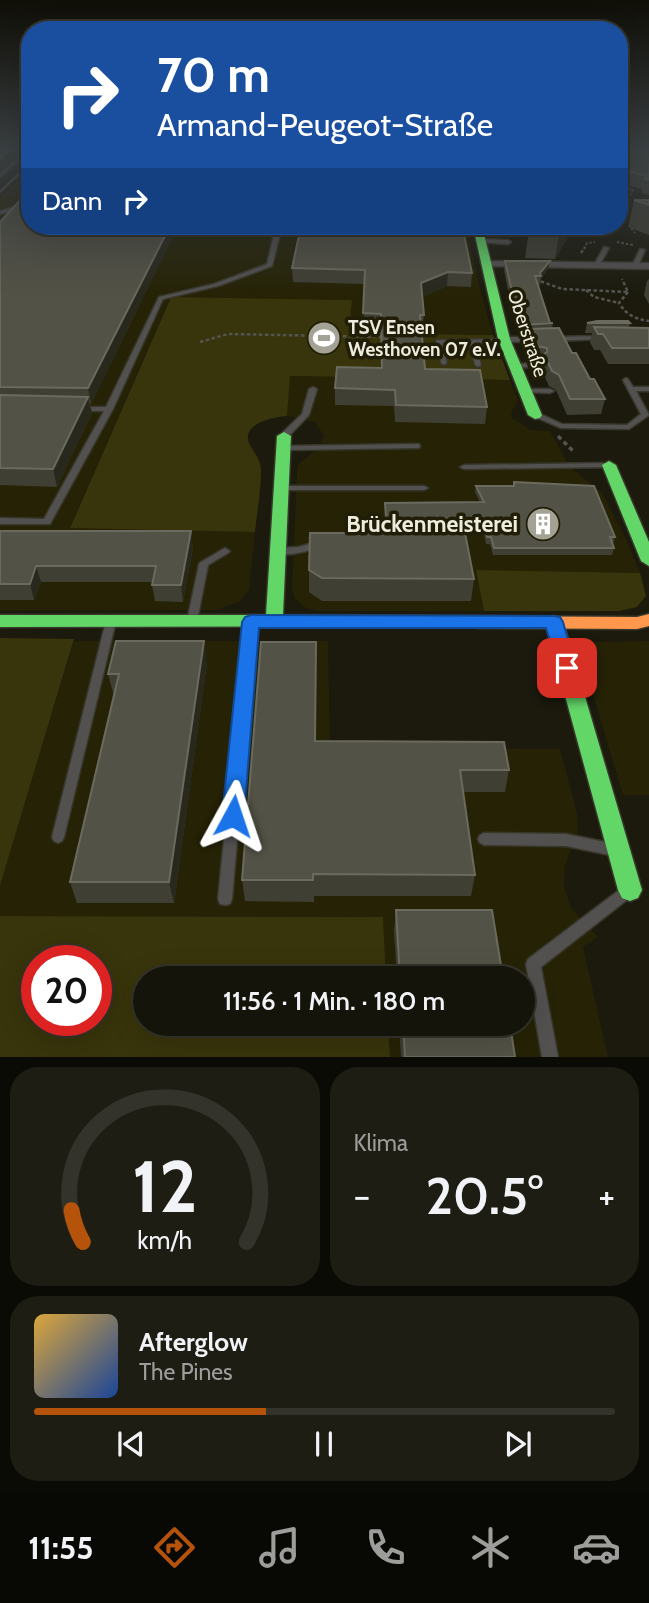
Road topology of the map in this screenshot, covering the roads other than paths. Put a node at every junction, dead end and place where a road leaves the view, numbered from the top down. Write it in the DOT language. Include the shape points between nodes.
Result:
graph roads {
  1 [pos="21,206"];
  2 [pos="0,213"];
  3 [pos="277,235"];
  4 [pos="477,236"];
  5 [pos="508,242"];
  6 [pos="606,248"];
  7 [pos="642,250"];
  8 [pos="485,263"];
  9 [pos="597,265"];
  10 [pos="645,266"];
  11 [pos="609,338"];
  12 [pos="504,340"];
  13 [pos="472,341"];
  14 [pos="444,363"];
  15 [pos="478,365"];
  16 [pos="540,365"];
  17 [pos="515,366"];
  18 [pos="626,380"];
  19 [pos="313,389"];
  20 [pos="632,389"];
  21 [pos="649,389"];
  22 [pos="525,391"];
  23 [pos="550,391"];
  24 [pos="68,408"];
  25 [pos="109,410"];
  26 [pos="535,415"];
  27 [pos="647,415"];
  28 [pos="284,442"];
  29 [pos="416,446"];
  30 [pos="609,465"];
  31 [pos="464,467"];
  32 [pos="281,488"];
  33 [pos="424,488"];
  34 [pos="0,522"];
  35 [pos="326,542"];
  36 [pos="225,551"];
  37 [pos="278,551"];
  38 [pos="649,561"];
  39 [pos="649,620"];
  40 [pos="0,621"];
  41 [pos="111,621"];
  42 [pos="192,621"];
  43 [pos="251,622"];
  44 [pos="274,622"];
  45 [pos="554,622"];
  46 [pos="58,837"];
  47 [pos="484,839"];
  48 [pos="619,851"];
  49 [pos="649,888"];
  50 [pos="630,890"];
  51 [pos="225,899"];
  52 [pos="550,1057"];
  1 -- 2 [label="lane"];
  3 -- 25 [label="lane" via="270,265 161,298"];
  4 -- 5 [label="lane"];
  4 -- 8 [label="street, Oberstraße"];
  6 -- 9 [label="lane"];
  7 -- 10 [label="lane"];
  8 -- 9 [label="street, Oberstraße"];
  8 -- 12 [label="street, Oberstraße"];
  9 -- 10 [label="street, Oberstraße" via="620,270"];
  11 -- 12 [label="lane"];
  12 -- 13 [label="lane"];
  12 -- 17 [label="street, Oberstraße"];
  13 -- 14 [label="lane" via="439,341"];
  13 -- 15 [label="lane"];
  16 -- 17 [label="lane"];
  17 -- 22 [label="street, Oberstraße"];
  18 -- 20 [label="lane"];
  19 -- 28 [label="lane" via="305,415"];
  20 -- 21 [label="lane"];
  20 -- 27 [label="lane"];
  22 -- 23 [label="lane"];
  22 -- 26 [label="street, Oberstraße"];
  24 -- 25 [label="lane"];
  25 -- 34 [label="lane" via="47,522"];
  26 -- 27 [label="lane" via="561,426 629,427"];
  28 -- 29 [label="lane"];
  28 -- 32 [label="street"];
  30 -- 31 [label="lane"];
  30 -- 38 [label="street"];
  32 -- 33 [label="lane"];
  32 -- 37 [label="street"];
  35 -- 37 [label="lane"];
  36 -- 42 [label="lane" via="204,564"];
  37 -- 44 [label="street"];
  39 -- 45 [label="street"];
  40 -- 41 [label="street"];
  41 -- 42 [label="street"];
  41 -- 46 [label="lane"];
  42 -- 43 [label="street"];
  43 -- 44 [label="street"];
  43 -- 51 [label="lane"];
  44 -- 45 [label="street"];
  45 -- 48 [label="street"];
  47 -- 48 [label="lane" via="566,840"];
  48 -- 50 [label="street"];
  49 -- 50 [label="lane"];
  50 -- 52 [label="lane" via="533,964"];
}
